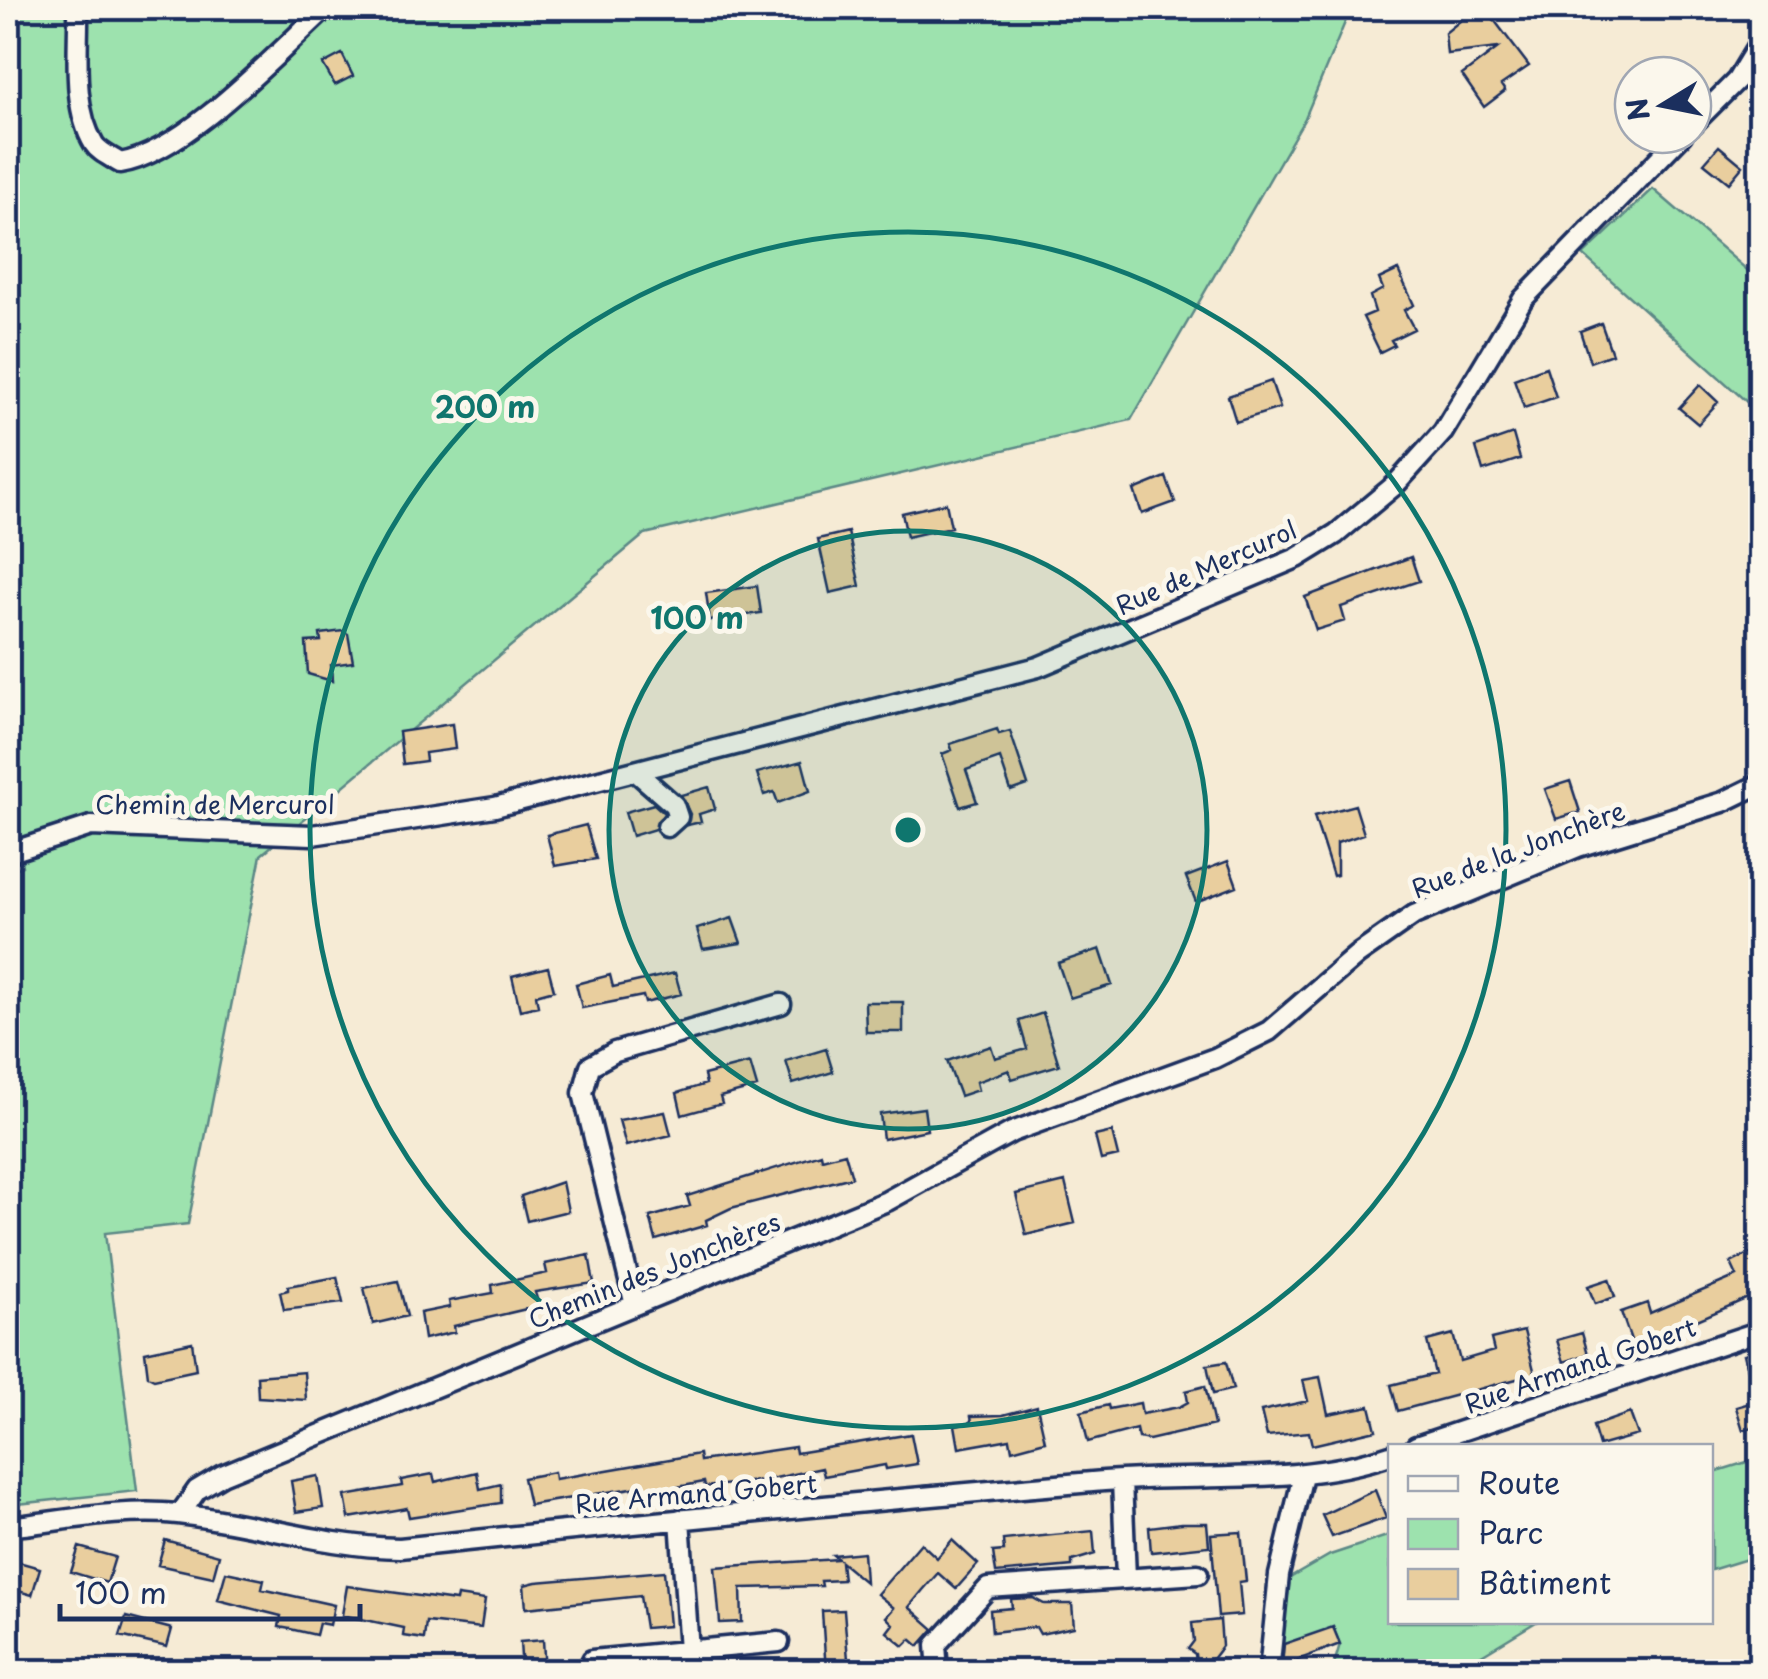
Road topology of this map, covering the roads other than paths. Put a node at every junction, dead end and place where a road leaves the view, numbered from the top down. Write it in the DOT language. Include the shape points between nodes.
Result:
graph roads {
  1 [pos="78,8"];
  2 [pos="326,8"];
  3 [pos="1760,42"];
  4 [pos="1713,104"];
  5 [pos="1663,155"];
  6 [pos="756,740"];
  7 [pos="635,771"];
  8 [pos="1760,784"];
  9 [pos="668,827"];
  10 [pos="8,853"];
  11 [pos="782,1004"];
  12 [pos="1156,1080"];
  13 [pos="634,1305"];
  14 [pos="1760,1331"];
  15 [pos="1422,1444"];
  16 [pos="1388,1456"];
  17 [pos="1303,1475"];
  18 [pos="1122,1480"];
  19 [pos="180,1514"];
  20 [pos="680,1519"];
  21 [pos="8,1527"];
  22 [pos="1198,1574"];
  23 [pos="1126,1578"];
  24 [pos="779,1642"];
  25 [pos="688,1651"];
  26 [pos="586,1672"];
  27 [pos="938,1672"];
  28 [pos="1269,1672"];
  1 -- 2 [label="street" via="86,121 95,147 120,162 145,159 235,93"];
  3 -- 4 [label="street"];
  5 -- 6 [label="street, Rue de Mercurol" via="1524,298 1442,432 1395,485 1336,534 1297,558 1038,666"];
  6 -- 7 [label="street, Chemin de Mercurol"];
  7 -- 9 [label="street" via="674,805 678,817"];
  7 -- 10 [label="street, Chemin de Mercurol" via="496,808 312,834 91,826"];
  8 -- 12 [label="street, Rue de la Jonchère" via="1578,847 1414,915 1269,1030"];
  11 -- 13 [label="street" via="615,1052 590,1066 583,1093"];
  12 -- 13 [label="street, Chemin des Jonchères" via="1012,1132 887,1201"];
  13 -- 19 [label="street, Chemin des Jonchères" via="222,1475 197,1490"];
  14 -- 15 [label="street, Rue Armand Gobert"];
  16 -- 17 [label="street, Rue Armand Gobert"];
  17 -- 18 [label="street, Rue Armand Gobert"];
  17 -- 28 [label="street" via="1279,1575"];
  18 -- 20 [label="street, Rue Armand Gobert"];
  18 -- 23 [label="street"];
  19 -- 20 [label="street, Rue Armand Gobert" via="370,1548"];
  19 -- 21 [label="street, Rue Armand Gobert" via="137,1512"];
  20 -- 25 [label="street"];
  22 -- 23 [label="street"];
  23 -- 27 [label="street" via="988,1588 936,1645"];
  24 -- 25 [label="street"];
  25 -- 26 [label="street" via="592,1660"];
}
